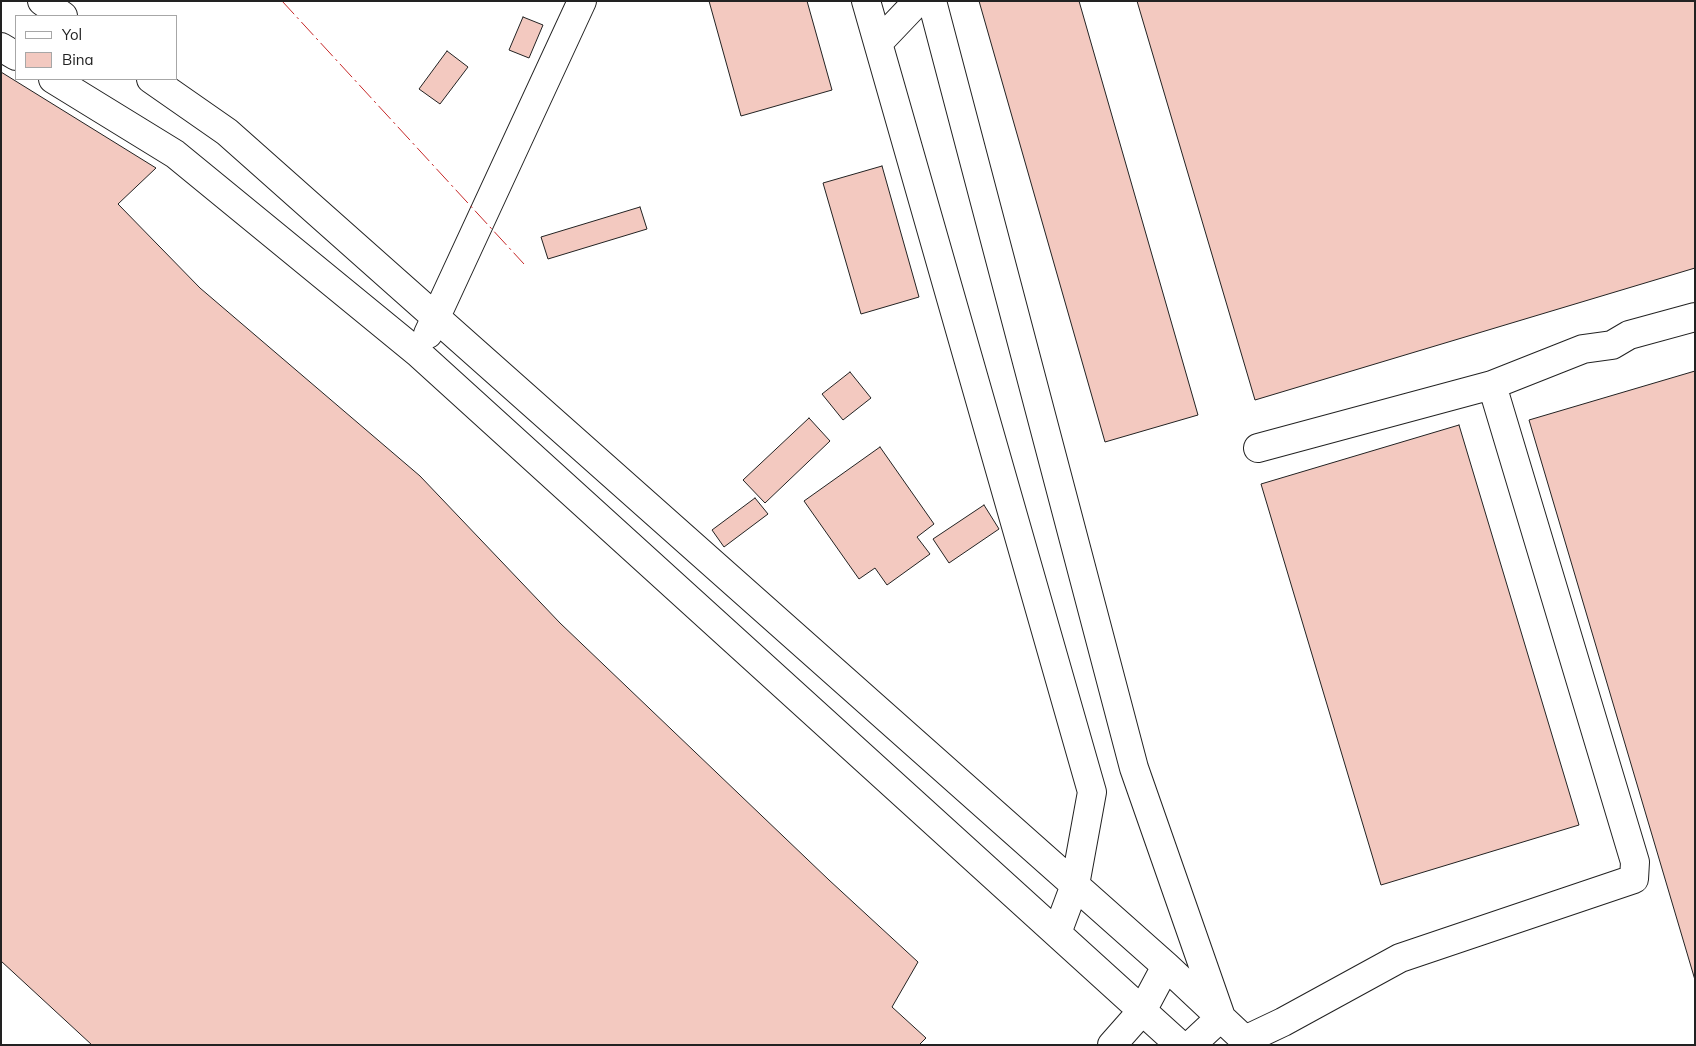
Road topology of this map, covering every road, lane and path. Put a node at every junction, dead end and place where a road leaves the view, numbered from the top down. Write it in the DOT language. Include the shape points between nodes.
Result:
graph roads {
  1 [pos="42,1"];
  2 [pos="582,1"];
  3 [pos="866,1"];
  4 [pos="918,1"];
  5 [pos="932,1"];
  6 [pos="62,15"];
  7 [pos="878,43"];
  8 [pos="1,47"];
  9 [pos="15,55"];
  10 [pos="55,80"];
  11 [pos="152,80"];
  12 [pos="1695,317"];
  13 [pos="436,319"];
  14 [pos="418,354"];
  15 [pos="1492,385"];
  16 [pos="1258,448"];
  17 [pos="1075,885"];
  18 [pos="1057,933"];
  19 [pos="1166,966"];
  20 [pos="1142,1011"];
  21 [pos="1221,1017"];
  22 [pos="1247,1042"];
  23 [pos="1112,1045"];
  24 [pos="1180,1045"];
  25 [pos="1191,1045"];
  1 -- 6 [label="street"];
  2 -- 13 [label="street"];
  3 -- 7 [label="street"];
  4 -- 7 [label="street"];
  5 -- 21 [label="street" via="1134,768"];
  7 -- 17 [label="street" via="1092,792"];
  8 -- 9 [label="street"];
  10 -- 14 [label="street" via="175,154"];
  11 -- 13 [label="street" via="227,132"];
  12 -- 15 [label="street" via="1629,335 1612,345 1583,349"];
  13 -- 14 [label="street"];
  13 -- 17 [label="street"];
  14 -- 18 [label="street"];
  15 -- 16 [label="street"];
  15 -- 22 [label="street" via="1636,862 1634,879 1400,958"];
  17 -- 18 [label="street"];
  17 -- 19 [label="street"];
  18 -- 20 [label="street"];
  19 -- 20 [label="street"];
  19 -- 21 [label="street"];
  20 -- 23 [label="street"];
  20 -- 24 [label="street"];
  21 -- 22 [label="street"];
  21 -- 25 [label="street"];
}
